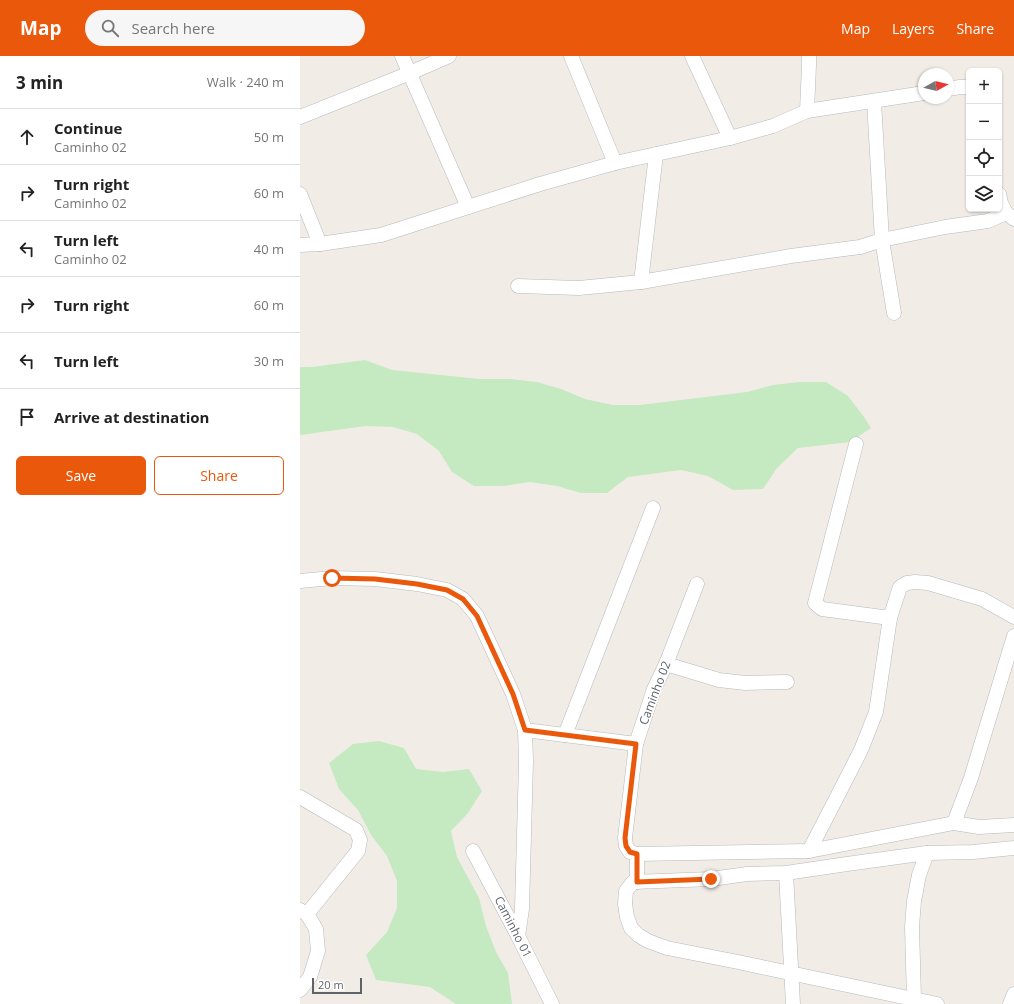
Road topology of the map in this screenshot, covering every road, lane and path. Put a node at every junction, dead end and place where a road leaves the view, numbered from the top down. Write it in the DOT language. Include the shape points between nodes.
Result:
graph roads {
  1 [pos="402,56"];
  2 [pos="449,56"];
  3 [pos="571,56"];
  4 [pos="692,56"];
  5 [pos="809,56"];
  6 [pos="410,73"];
  7 [pos="966,87"];
  8 [pos="954,88"];
  9 [pos="918,94"];
  10 [pos="874,101"];
  11 [pos="807,112"];
  12 [pos="300,116"];
  13 [pos="730,138"];
  14 [pos="656,154"];
  15 [pos="615,163"];
  16 [pos="300,194"];
  17 [pos="1002,204"];
  18 [pos="468,207"];
  19 [pos="1010,216"];
  20 [pos="882,240"];
  21 [pos="320,244"];
  22 [pos="300,245"];
  23 [pos="642,282"];
  24 [pos="518,286"];
  25 [pos="894,313"];
  26 [pos="856,444"];
  27 [pos="653,508"];
  28 [pos="300,581"];
  29 [pos="697,584"];
  30 [pos="1014,617"];
  31 [pos="890,618"];
  32 [pos="1014,636"];
  33 [pos="666,664"];
  34 [pos="787,682"];
  35 [pos="525,730"];
  36 [pos="565,735"];
  37 [pos="636,744"];
  38 [pos="300,797"];
  39 [pos="954,823"];
  40 [pos="1014,825"];
  41 [pos="1014,848"];
  42 [pos="473,851"];
  43 [pos="809,851"];
  44 [pos="927,853"];
  45 [pos="637,854"];
  46 [pos="786,873"];
  47 [pos="637,882"];
  48 [pos="303,912"];
  49 [pos="518,936"];
  50 [pos="791,973"];
  51 [pos="300,990"];
  52 [pos="1014,994"];
  53 [pos="914,999"];
  54 [pos="552,1004"];
  55 [pos="793,1004"];
  56 [pos="937,1004"];
  57 [pos="1010,1004"];
  1 -- 6 [label="street"];
  2 -- 6 [label="street"];
  3 -- 15 [label="street"];
  4 -- 13 [label="street"];
  5 -- 11 [label="street"];
  6 -- 12 [label="street"];
  6 -- 18 [label="street"];
  7 -- 8 [label="street"];
  9 -- 10 [label="street"];
  10 -- 11 [label="street"];
  10 -- 20 [label="street"];
  11 -- 13 [label="street" via="773,126"];
  13 -- 14 [label="street"];
  14 -- 15 [label="street"];
  14 -- 23 [label="street"];
  15 -- 18 [label="street"];
  16 -- 21 [label="street"];
  17 -- 19 [label="street"];
  18 -- 21 [label="street" via="381,235"];
  19 -- 20 [label="street"];
  20 -- 23 [label="street" via="860,247 791,256"];
  20 -- 25 [label="street"];
  21 -- 22 [label="street"];
  23 -- 24 [label="street" via="579,288"];
  26 -- 31 [label="street" via="815,603 822,609"];
  27 -- 36 [label="street"];
  28 -- 35 [label="street" via="332,578 375,579 447,590 463,599 477,616 513,694"];
  29 -- 33 [label="street, Caminho 02"];
  30 -- 31 [label="street" via="982,599 928,583 916,582 907,583 900,588"];
  31 -- 43 [label="street" via="876,712 860,750"];
  32 -- 39 [label="street" via="971,778"];
  33 -- 34 [label="street" via="719,680 746,683"];
  33 -- 37 [label="street, Caminho 02" via="654,689"];
  35 -- 36 [label="street"];
  35 -- 49 [label="street" via="522,909"];
  36 -- 37 [label="street"];
  37 -- 45 [label="street, Caminho 02" via="625,838 630,852"];
  38 -- 48 [label="street" via="356,830 360,840 358,851"];
  39 -- 40 [label="street" via="979,828"];
  39 -- 43 [label="street"];
  41 -- 44 [label="street"];
  42 -- 49 [label="street, Caminho 01"];
  43 -- 45 [label="street"];
  44 -- 46 [label="street"];
  44 -- 53 [label="street" via="914,901"];
  45 -- 47 [label="street"];
  46 -- 47 [label="street"];
  46 -- 50 [label="street"];
  47 -- 50 [label="street" via="633,882 626,891 627,917 631,928 648,941 667,948"];
  48 -- 51 [label="street" via="316,929 318,951 310,977"];
  49 -- 54 [label="street, Caminho 01"];
  50 -- 53 [label="street"];
  50 -- 55 [label="street"];
  52 -- 57 [label="street"];
  53 -- 56 [label="street"];
}
